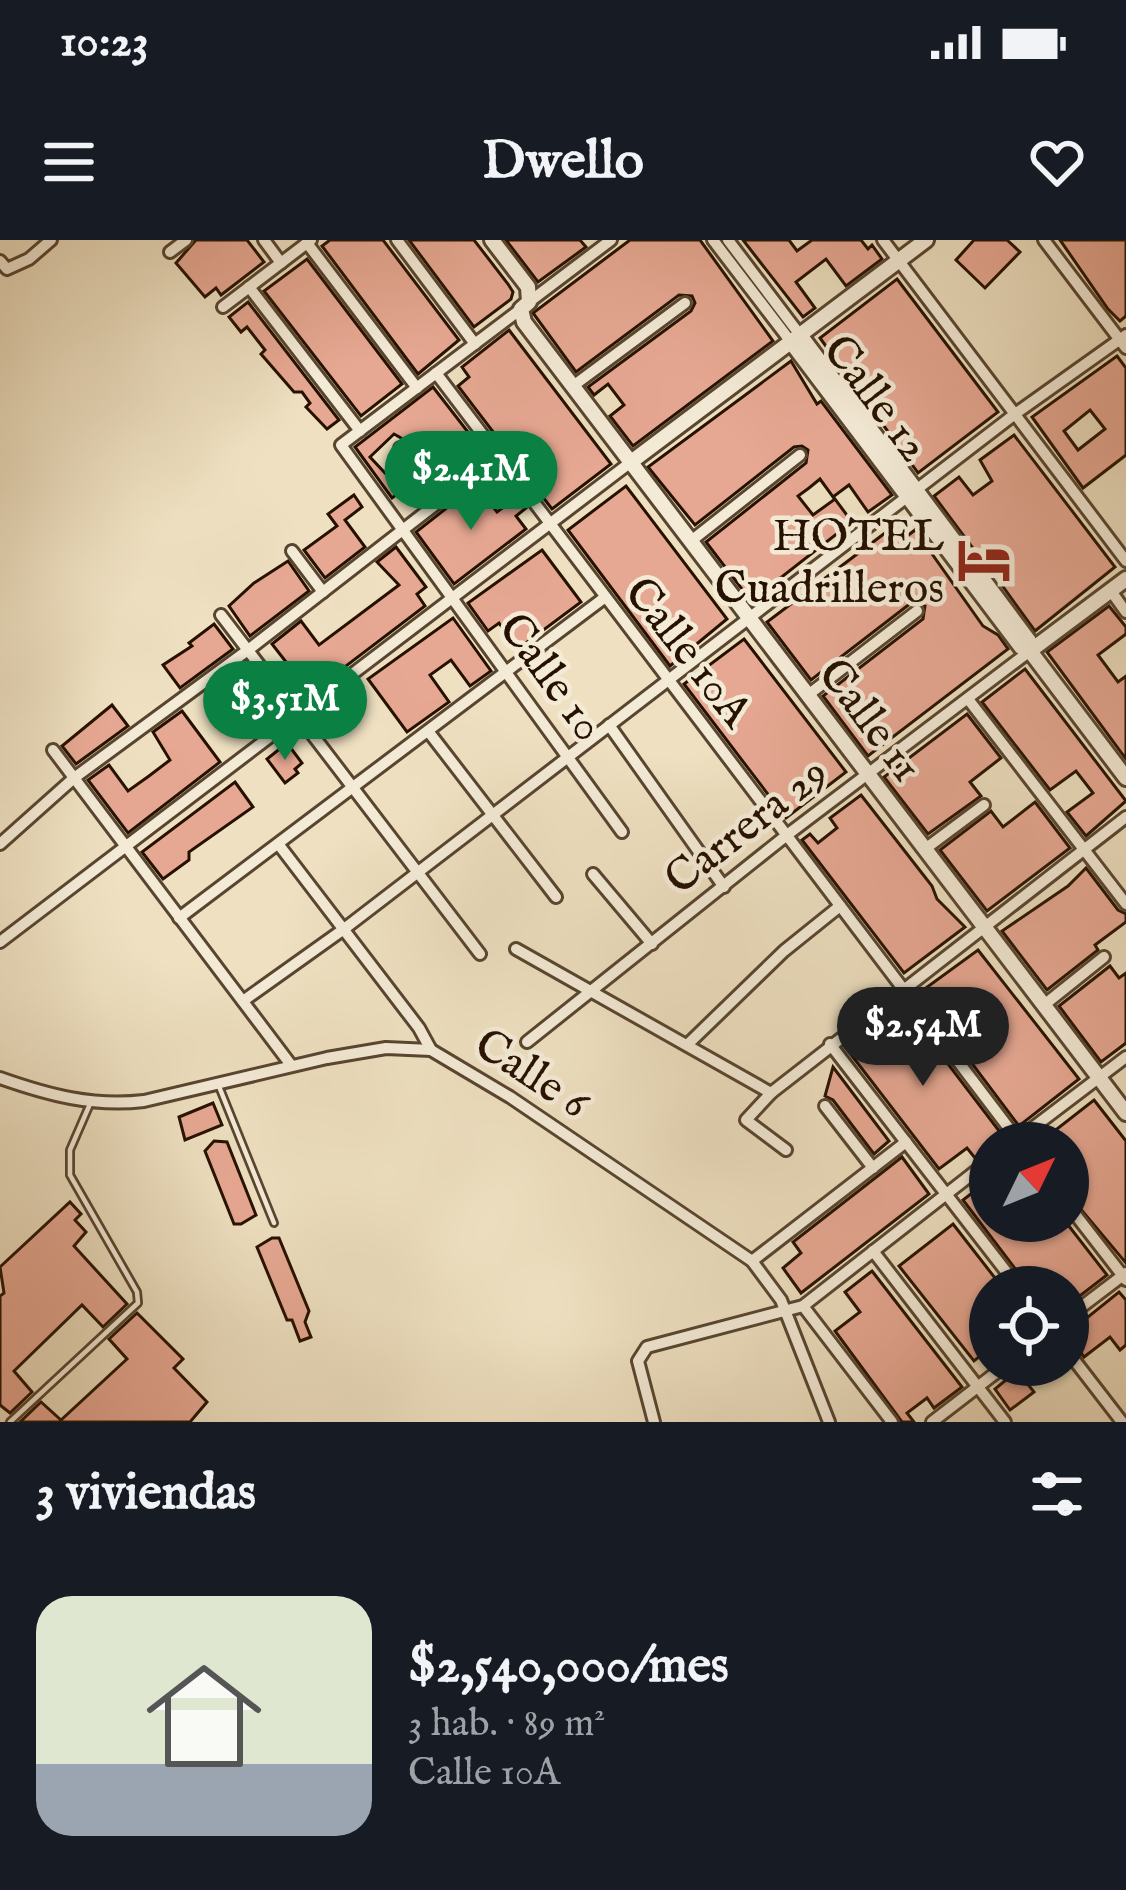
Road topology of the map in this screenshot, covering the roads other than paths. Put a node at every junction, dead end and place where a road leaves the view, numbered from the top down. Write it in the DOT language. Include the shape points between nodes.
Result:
graph roads {
  1 [pos="51,240"];
  2 [pos="186,240"];
  3 [pos="264,240"];
  4 [pos="397,240"];
  5 [pos="492,240"];
  6 [pos="713,240"];
  7 [pos="728,240"];
  8 [pos="884,240"];
  9 [pos="926,240"];
  10 [pos="1044,240"];
  11 [pos="309,242"];
  12 [pos="602,243"];
  13 [pos="170,252"];
  14 [pos="899,260"];
  15 [pos="281,263"];
  16 [pos="4,265"];
  17 [pos="250,287"];
  18 [pos="685,303"];
  19 [pos="525,305"];
  20 [pos="223,307"];
  21 [pos="795,339"];
  22 [pos="1124,341"];
  23 [pos="475,344"];
  24 [pos="436,373"];
  25 [pos="573,386"];
  26 [pos="417,388"];
  27 [pos="1016,414"];
  28 [pos="360,431"];
  29 [pos="400,448"];
  30 [pos="800,455"];
  31 [pos="498,456"];
  32 [pos="631,462"];
  33 [pos="912,493"];
  34 [pos="441,501"];
  35 [pos="548,524"];
  36 [pos="403,530"];
  37 [pos="691,541"];
  38 [pos="292,551"];
  39 [pos="1126,561"];
  40 [pos="1126,580"];
  41 [pos="1111,591"];
  42 [pos="323,592"];
  43 [pos="452,598"];
  44 [pos="604,598"];
  45 [pos="917,610"];
  46 [pos="1126,612"];
  47 [pos="221,615"];
  48 [pos="750,618"];
  49 [pos="248,650"];
  50 [pos="1030,651"];
  51 [pos="506,672"];
  52 [pos="668,680"];
  53 [pos="808,695"];
  54 [pos="968,699"];
  55 [pos="299,717"];
  56 [pos="609,725"];
  57 [pos="428,731"];
  58 [pos="53,750"];
  59 [pos="568,757"];
  60 [pos="868,774"];
  61 [pos="74,778"];
  62 [pos="1126,778"];
  63 [pos="353,788"];
  64 [pos="984,805"];
  65 [pos="493,815"];
  66 [pos="1126,817"];
  67 [pos="622,832"];
  68 [pos="787,835"];
  69 [pos="0,844"];
  70 [pos="279,845"];
  71 [pos="127,848"];
  72 [pos="926,849"];
  73 [pos="1084,850"];
  74 [pos="418,873"];
  75 [pos="593,874"];
  76 [pos="724,887"];
  77 [pos="556,897"];
  78 [pos="1126,904"];
  79 [pos="840,906"];
  80 [pos="179,917"];
  81 [pos="986,928"];
  82 [pos="344,929"];
  83 [pos="0,941"];
  84 [pos="652,944"];
  85 [pos="516,949"];
  86 [pos="480,955"];
  87 [pos="1104,957"];
  88 [pos="902,988"];
  89 [pos="591,992"];
  90 [pos="243,1001"];
  91 [pos="1044,1005"];
  92 [pos="527,1042"];
  93 [pos="830,1044"];
  94 [pos="687,1045"];
  95 [pos="430,1050"];
  96 [pos="1126,1057"];
  97 [pos="291,1065"];
  98 [pos="1099,1077"];
  99 [pos="0,1078"];
  100 [pos="218,1084"];
  101 [pos="771,1093"];
  102 [pos="90,1104"];
  103 [pos="825,1106"];
  104 [pos="1126,1113"];
  105 [pos="1001,1122"];
  106 [pos="1042,1122"];
  107 [pos="906,1142"];
  108 [pos="786,1150"];
  109 [pos="873,1168"];
  110 [pos="969,1176"];
  111 [pos="946,1194"];
  112 [pos="274,1223"];
  113 [pos="1089,1231"];
  114 [pos="873,1251"];
  115 [pos="752,1262"];
  116 [pos="1002,1266"];
  117 [pos="1125,1276"];
  118 [pos="1089,1302"];
  119 [pos="803,1306"];
  120 [pos="785,1311"];
  121 [pos="1089,1379"];
  122 [pos="978,1387"];
  123 [pos="10,1422"];
  124 [pos="654,1422"];
  125 [pos="829,1422"];
  126 [pos="892,1422"];
  127 [pos="932,1422"];
  128 [pos="1005,1422"];
  129 [pos="1122,1422"];
  1 -- 16 [label="street" via="29,259"];
  2 -- 13 [label="street"];
  3 -- 15 [label="street"];
  4 -- 23 [label="street"];
  5 -- 19 [label="street, Calle 11" via="528,287"];
  6 -- 21 [label="street, Calle 12"];
  7 -- 21 [label="street, Calle 12"];
  8 -- 14 [label="street"];
  9 -- 14 [label="street"];
  10 -- 22 [label="street"];
  11 -- 15 [label="street"];
  11 -- 26 [label="street"];
  12 -- 19 [label="street"];
  14 -- 21 [label="street"];
  14 -- 27 [label="street"];
  15 -- 17 [label="street"];
  17 -- 20 [label="street"];
  17 -- 28 [label="street"];
  18 -- 25 [label="street"];
  19 -- 23 [label="street"];
  19 -- 25 [label="street, Calle 11" via="524,322"];
  21 -- 32 [label="street"];
  21 -- 33 [label="street, Calle 12"];
  22 -- 27 [label="street"];
  23 -- 24 [label="street"];
  24 -- 26 [label="street"];
  24 -- 31 [label="street, Calle 10A"];
  25 -- 32 [label="street, Calle 11"];
  26 -- 28 [label="street"];
  27 -- 33 [label="street"];
  27 -- 39 [label="street"];
  28 -- 36 [label="street, Calle 10" via="341,446"];
  29 -- 34 [label="street"];
  30 -- 37 [label="street"];
  31 -- 34 [label="street"];
  31 -- 35 [label="street, Calle 10A"];
  32 -- 35 [label="street"];
  32 -- 37 [label="street, Calle 11"];
  33 -- 48 [label="street"];
  33 -- 50 [label="street, Calle 12"];
  34 -- 36 [label="street"];
  35 -- 43 [label="street"];
  35 -- 44 [label="street, Calle 10A"];
  36 -- 42 [label="street"];
  36 -- 43 [label="street, Calle 10"];
  37 -- 48 [label="street, Calle 11"];
  38 -- 42 [label="street"];
  40 -- 41 [label="street, Carrera 29"];
  41 -- 46 [label="street"];
  41 -- 50 [label="street, Carrera 29"];
  42 -- 49 [label="street"];
  43 -- 51 [label="street, Calle 10"];
  43 -- 55 [label="street"];
  44 -- 51 [label="street"];
  44 -- 52 [label="street, Calle 10A"];
  45 -- 53 [label="street"];
  47 -- 49 [label="street"];
  48 -- 52 [label="street"];
  48 -- 53 [label="street, Calle 11"];
  49 -- 55 [label="street"];
  49 -- 61 [label="street"];
  50 -- 54 [label="street, Carrera 29"];
  50 -- 62 [label="street, Calle 12"];
  51 -- 57 [label="street"];
  51 -- 59 [label="street, Calle 10"];
  52 -- 56 [label="street"];
  52 -- 68 [label="street, Calle 10A"];
  53 -- 60 [label="street, Calle 11"];
  54 -- 60 [label="street, Carrera 29"];
  54 -- 73 [label="street"];
  55 -- 63 [label="street"];
  55 -- 71 [label="street"];
  56 -- 59 [label="street"];
  56 -- 76 [label="street"];
  57 -- 63 [label="street"];
  57 -- 65 [label="street"];
  58 -- 61 [label="street"];
  59 -- 65 [label="street"];
  59 -- 67 [label="street, Calle 10"];
  60 -- 68 [label="street, Carrera 29"];
  60 -- 72 [label="street, Calle 11"];
  61 -- 69 [label="street"];
  61 -- 71 [label="street"];
  63 -- 70 [label="street"];
  63 -- 74 [label="street"];
  64 -- 72 [label="street"];
  65 -- 74 [label="street"];
  65 -- 77 [label="street"];
  66 -- 73 [label="street"];
  68 -- 76 [label="street, Carrera 29"];
  68 -- 79 [label="street, Calle 10A"];
  70 -- 80 [label="street"];
  70 -- 82 [label="street"];
  71 -- 80 [label="street"];
  71 -- 83 [label="street"];
  72 -- 81 [label="street, Calle 11"];
  73 -- 78 [label="street"];
  73 -- 81 [label="street"];
  74 -- 82 [label="street"];
  74 -- 86 [label="street"];
  75 -- 84 [label="street"];
  76 -- 84 [label="street, Carrera 29"];
  79 -- 88 [label="street, Calle 10A"];
  79 -- 94 [label="street"];
  80 -- 90 [label="street"];
  81 -- 88 [label="street"];
  81 -- 91 [label="street, Calle 11"];
  82 -- 90 [label="street"];
  82 -- 95 [label="street"];
  84 -- 89 [label="street, Carrera 29"];
  85 -- 89 [label="street"];
  87 -- 91 [label="street"];
  88 -- 93 [label="street"];
  88 -- 105 [label="street, Calle 10A"];
  89 -- 92 [label="street, Carrera 29"];
  89 -- 94 [label="street"];
  90 -- 97 [label="street"];
  91 -- 98 [label="street, Calle 11"];
  93 -- 101 [label="street"];
  93 -- 107 [label="street"];
  94 -- 101 [label="street"];
  95 -- 97 [label="street, Calle 6" via="386,1048"];
  95 -- 115 [label="street, Calle 6"];
  96 -- 98 [label="street"];
  97 -- 100 [label="street, Calle 6"];
  98 -- 104 [label="street, Calle 11"];
  98 -- 106 [label="street"];
  99 -- 102 [label="street, Calle 6"];
  100 -- 102 [label="street, Calle 6" via="144,1102"];
  100 -- 112 [label="lane"];
  101 -- 108 [label="street" via="746,1120"];
  102 -- 123 [label="lane" via="70,1150 70,1175 138,1303"];
  103 -- 109 [label="street"];
  107 -- 109 [label="street"];
  107 -- 111 [label="street"];
  109 -- 115 [label="street"];
  110 -- 111 [label="street"];
  111 -- 114 [label="street"];
  111 -- 116 [label="street"];
  113 -- 117 [label="street"];
  114 -- 119 [label="street"];
  114 -- 122 [label="street"];
  115 -- 120 [label="street, Calle 6"];
  117 -- 118 [label="street"];
  119 -- 120 [label="street"];
  119 -- 126 [label="street"];
  120 -- 124 [label="street" via="646,1347 638,1361"];
  120 -- 125 [label="street, Calle 6"];
  121 -- 129 [label="street"];
  122 -- 127 [label="street"];
  122 -- 128 [label="street"];
}
